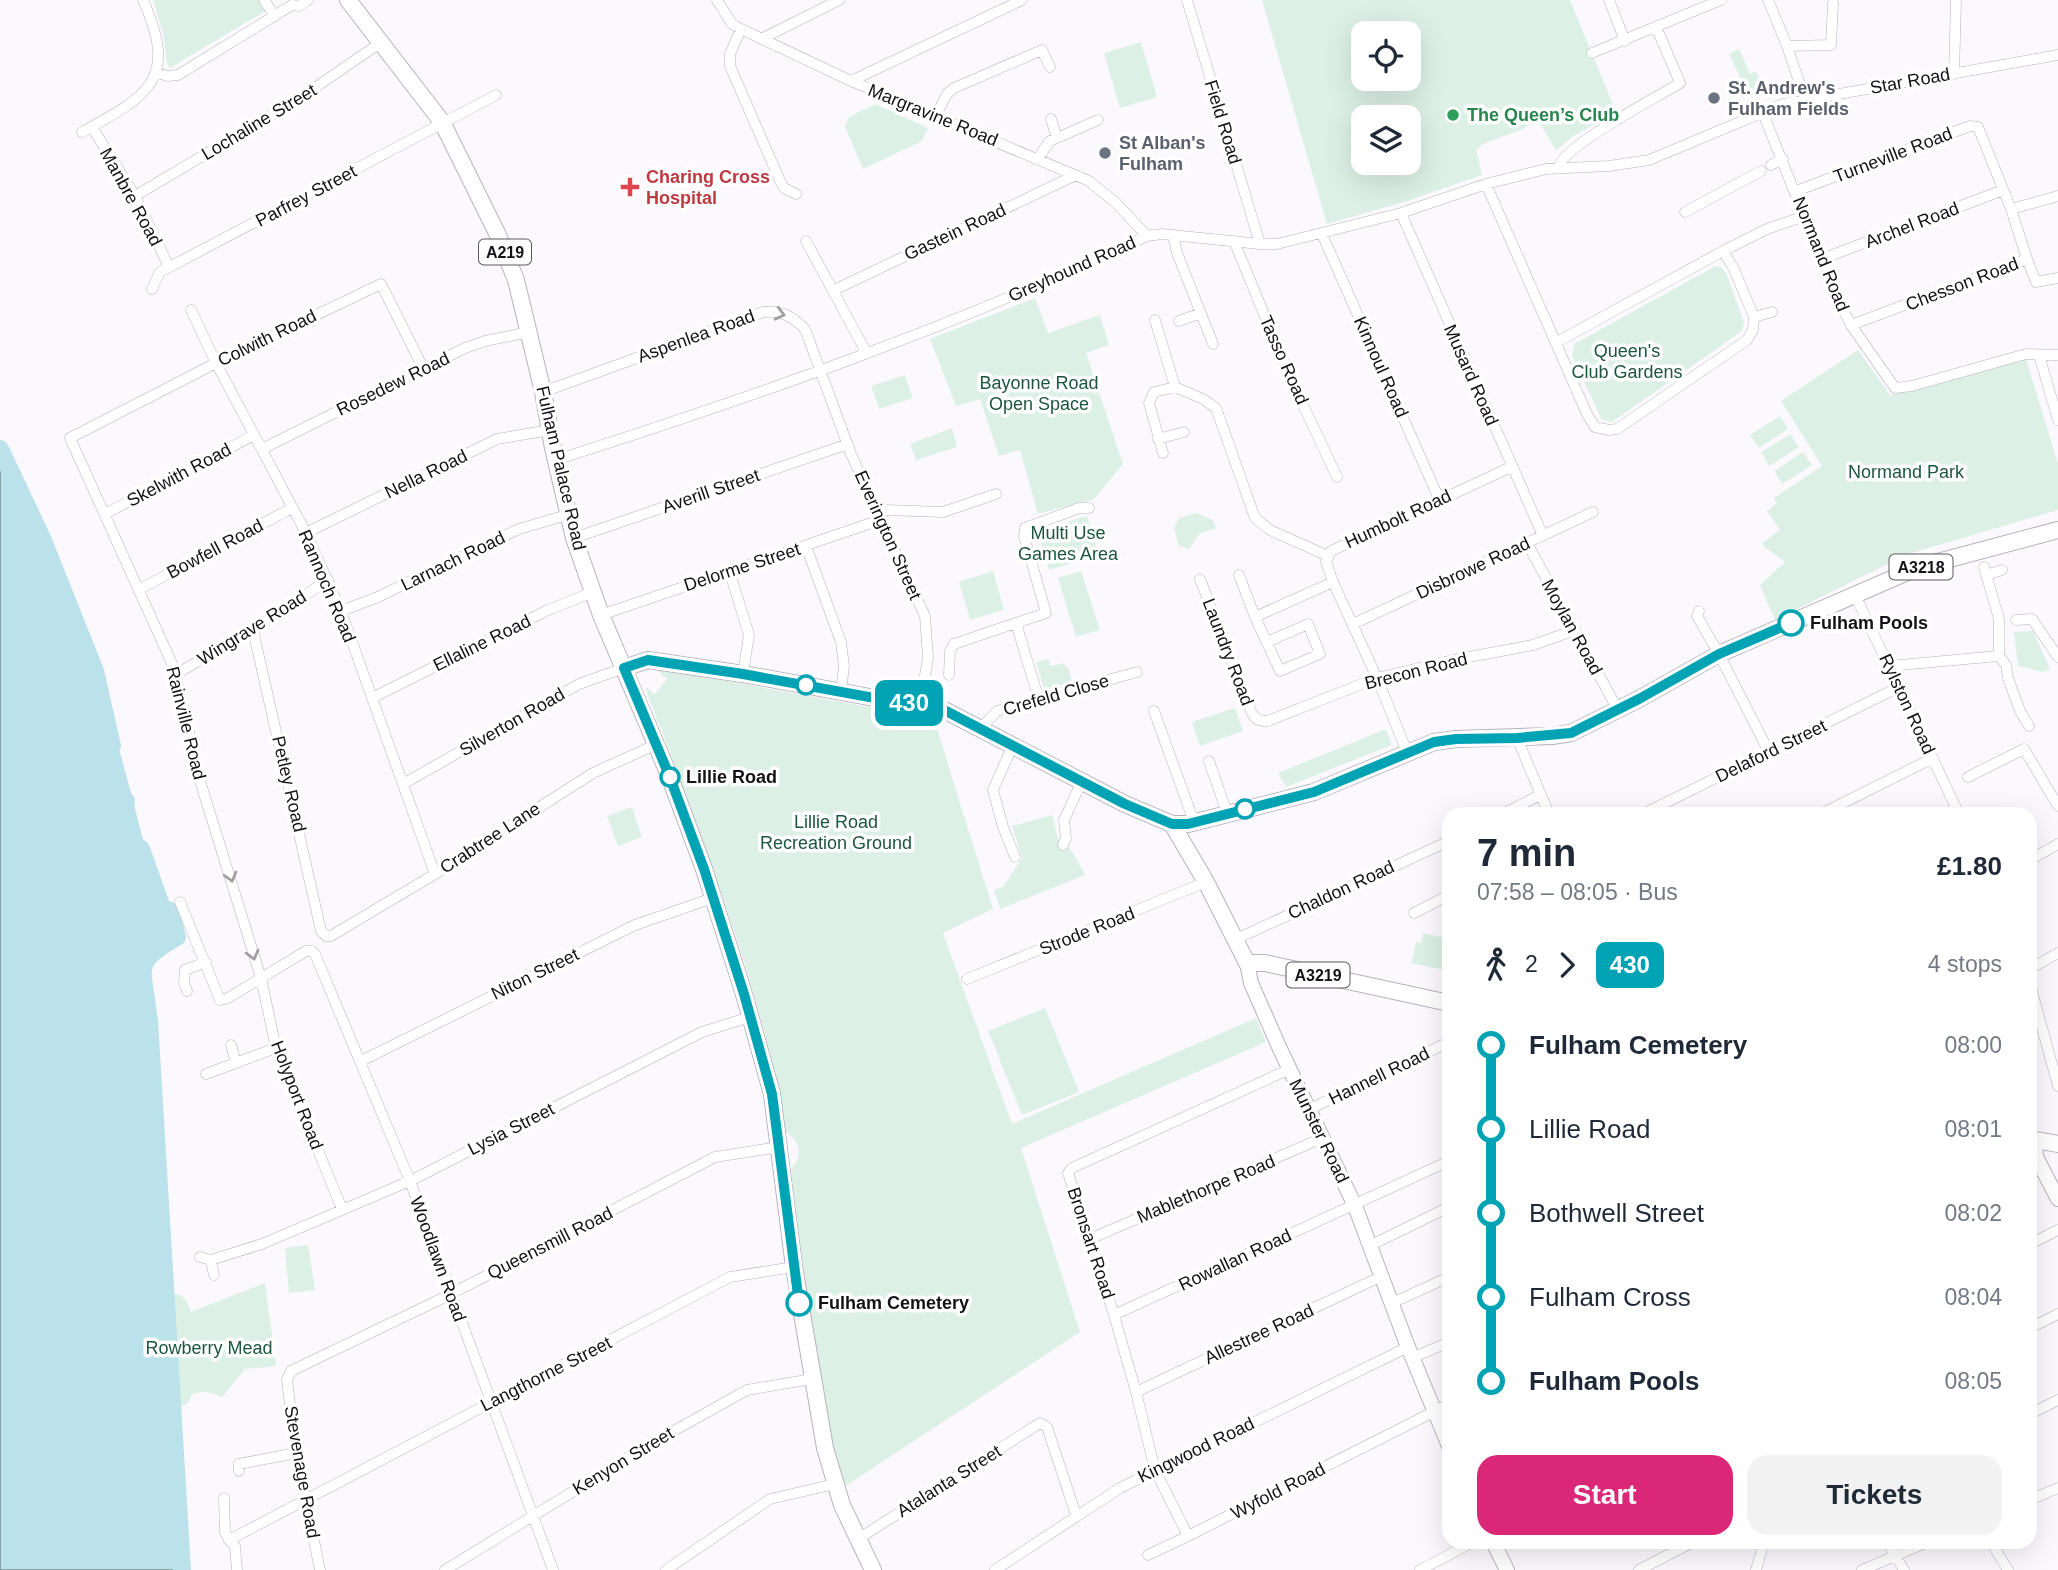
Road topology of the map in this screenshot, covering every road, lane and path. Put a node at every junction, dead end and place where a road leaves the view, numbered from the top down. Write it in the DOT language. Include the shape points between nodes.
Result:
graph roads {
  1 [pos="143,0"];
  2 [pos="264,0"];
  3 [pos="308,0"];
  4 [pos="348,0"];
  5 [pos="717,0"];
  6 [pos="839,0"];
  7 [pos="1022,0"];
  8 [pos="1187,0"];
  9 [pos="1609,0"];
  10 [pos="1721,0"];
  11 [pos="1768,0"];
  12 [pos="1956,0"];
  13 [pos="293,3"];
  14 [pos="1833,3"];
  15 [pos="275,16"];
  16 [pos="741,29"];
  17 [pos="1657,29"];
  18 [pos="761,39"];
  19 [pos="1625,41"];
  20 [pos="380,43"];
  21 [pos="1787,46"];
  22 [pos="1592,53"];
  23 [pos="2058,55"];
  24 [pos="1051,67"];
  25 [pos="157,73"];
  26 [pos="1954,74"];
  27 [pos="851,81"];
  28 [pos="496,95"];
  29 [pos="1805,99"];
  30 [pos="1762,111"];
  31 [pos="935,117"];
  32 [pos="1051,119"];
  33 [pos="1098,120"];
  34 [pos="442,122"];
  35 [pos="1057,138"];
  36 [pos="1038,158"];
  37 [pos="1783,159"];
  38 [pos="1771,165"];
  39 [pos="1559,167"];
  40 [pos="1761,171"];
  41 [pos="1076,175"];
  42 [pos="1486,184"];
  43 [pos="2003,190"];
  44 [pos="1796,191"];
  45 [pos="796,194"];
  46 [pos="135,196"];
  47 [pos="2058,196"];
  48 [pos="2011,209"];
  49 [pos="1685,212"];
  50 [pos="1401,214"];
  51 [pos="1805,216"];
  52 [pos="1322,234"];
  53 [pos="1173,235"];
  54 [pos="1146,236"];
  55 [pos="1234,241"];
  56 [pos="806,242"];
  57 [pos="1260,244"];
  58 [pos="1723,251"];
  59 [pos="1822,259"];
  60 [pos="2026,259"];
  61 [pos="169,267"];
  62 [pos="2058,278"];
  63 [pos="152,289"];
  64 [pos="834,290"];
  65 [pos="191,310"];
  66 [pos="1772,312"];
  67 [pos="1201,313"];
  68 [pos="1755,317"];
  69 [pos="1156,320"];
  70 [pos="1179,321"];
  71 [pos="1851,326"];
  72 [pos="530,332"];
  73 [pos="1557,342"];
  74 [pos="1213,344"];
  75 [pos="866,352"];
  76 [pos="2039,355"];
  77 [pos="2058,355"];
  78 [pos="216,363"];
  79 [pos="423,368"];
  80 [pos="820,369"];
  81 [pos="1175,387"];
  82 [pos="543,391"];
  83 [pos="2058,420"];
  84 [pos="550,430"];
  85 [pos="1184,432"];
  86 [pos="254,435"];
  87 [pos="70,438"];
  88 [pos="1158,439"];
  89 [pos="848,444"];
  90 [pos="262,449"];
  91 [pos="1163,453"];
  92 [pos="556,460"];
  93 [pos="1511,467"];
  94 [pos="1338,477"];
  95 [pos="996,494"];
  96 [pos="1439,499"];
  97 [pos="292,508"];
  98 [pos="1089,508"];
  99 [pos="1593,513"];
  100 [pos="105,514"];
  101 [pos="567,515"];
  102 [pos="881,516"];
  103 [pos="2058,530"];
  104 [pos="306,533"];
  105 [pos="1543,536"];
  106 [pos="573,538"];
  107 [pos="1527,543"];
  108 [pos="806,546"];
  109 [pos="1328,556"];
  110 [pos="729,570"];
  111 [pos="2002,570"];
  112 [pos="1239,575"];
  113 [pos="1200,579"];
  114 [pos="328,580"];
  115 [pos="1333,582"];
  116 [pos="138,590"];
  117 [pos="593,592"];
  118 [pos="1855,595"];
  119 [pos="341,611"];
  120 [pos="1699,611"];
  121 [pos="601,615"];
  122 [pos="1255,617"];
  123 [pos="2016,620"];
  124 [pos="1016,624"];
  125 [pos="1353,624"];
  126 [pos="253,630"];
  127 [pos="1575,630"];
  128 [pos="1268,642"];
  129 [pos="1719,654"];
  130 [pos="1999,656"];
  131 [pos="2058,657"];
  132 [pos="1889,666"];
  133 [pos="624,668"];
  134 [pos="1137,672"];
  135 [pos="176,674"];
  136 [pos="743,674"];
  137 [pos="948,675"];
  138 [pos="1377,678"];
  139 [pos="1899,687"];
  140 [pos="841,691"];
  141 [pos="372,698"];
  142 [pos="1039,700"];
  143 [pos="920,705"];
  144 [pos="1618,710"];
  145 [pos="1154,711"];
  146 [pos="1260,722"];
  147 [pos="2029,726"];
  148 [pos="981,728"];
  149 [pos="1517,738"];
  150 [pos="657,744"];
  151 [pos="1013,746"];
  152 [pos="1407,752"];
  153 [pos="1769,752"];
  154 [pos="1933,758"];
  155 [pos="1209,761"];
  156 [pos="1968,777"];
  157 [pos="403,783"];
  158 [pos="1081,783"];
  159 [pos="1540,795"];
  160 [pos="2058,806"];
  161 [pos="1517,807"];
  162 [pos="1546,807"];
  163 [pos="1657,807"];
  164 [pos="1835,807"];
  165 [pos="1956,807"];
  166 [pos="1227,813"];
  167 [pos="1194,822"];
  168 [pos="1172,824"];
  169 [pos="1442,844"];
  170 [pos="2058,844"];
  171 [pos="1063,845"];
  172 [pos="2037,856"];
  173 [pos="1015,858"];
  174 [pos="435,874"];
  175 [pos="1206,882"];
  176 [pos="713,898"];
  177 [pos="1442,899"];
  178 [pos="180,902"];
  179 [pos="1414,913"];
  180 [pos="326,936"];
  181 [pos="1234,940"];
  182 [pos="2058,953"];
  183 [pos="206,962"];
  184 [pos="1247,963"];
  185 [pos="2037,965"];
  186 [pos="261,978"];
  187 [pos="967,979"];
  188 [pos="187,991"];
  189 [pos="1442,1001"];
  190 [pos="750,1017"];
  191 [pos="2037,1026"];
  192 [pos="231,1045"];
  193 [pos="1442,1045"];
  194 [pos="276,1048"];
  195 [pos="361,1061"];
  196 [pos="236,1063"];
  197 [pos="1290,1069"];
  198 [pos="206,1074"];
  199 [pos="2058,1086"];
  200 [pos="1308,1110"];
  201 [pos="1322,1139"];
  202 [pos="2037,1140"];
  203 [pos="2058,1144"];
  204 [pos="779,1147"];
  205 [pos="1442,1164"];
  206 [pos="2037,1165"];
  207 [pos="410,1181"];
  208 [pos="2058,1199"];
  209 [pos="1355,1206"];
  210 [pos="342,1209"];
  211 [pos="1442,1210"];
  212 [pos="2058,1230"];
  213 [pos="1090,1239"];
  214 [pos="2037,1240"];
  215 [pos="1371,1245"];
  216 [pos="200,1257"];
  217 [pos="211,1261"];
  218 [pos="794,1267"];
  219 [pos="214,1275"];
  220 [pos="1382,1276"];
  221 [pos="1442,1280"];
  222 [pos="450,1294"];
  223 [pos="1392,1303"];
  224 [pos="2058,1314"];
  225 [pos="1114,1315"];
  226 [pos="2037,1324"];
  227 [pos="1442,1344"];
  228 [pos="1410,1353"];
  229 [pos="289,1374"];
  230 [pos="812,1379"];
  231 [pos="1136,1392"];
  232 [pos="2058,1400"];
  233 [pos="490,1403"];
  234 [pos="1442,1408"];
  235 [pos="2037,1410"];
  236 [pos="1434,1412"];
  237 [pos="1442,1430"];
  238 [pos="296,1453"];
  239 [pos="236,1464"];
  240 [pos="1155,1470"];
  241 [pos="835,1484"];
  242 [pos="2058,1489"];
  243 [pos="2037,1497"];
  244 [pos="223,1498"];
  245 [pos="305,1502"];
  246 [pos="533,1516"];
  247 [pos="1076,1516"];
  248 [pos="1188,1536"];
  249 [pos="858,1539"];
  250 [pos="229,1540"];
  251 [pos="1460,1549"];
  252 [pos="1496,1549"];
  253 [pos="1680,1549"];
  254 [pos="1762,1549"];
  255 [pos="1890,1549"];
  256 [pos="1909,1549"];
  257 [pos="1995,1549"];
  258 [pos="1148,1555"];
  259 [pos="1893,1555"];
  260 [pos="237,1570"];
  261 [pos="320,1570"];
  262 [pos="445,1570"];
  263 [pos="553,1570"];
  264 [pos="666,1570"];
  265 [pos="873,1570"];
  266 [pos="995,1570"];
  267 [pos="1420,1570"];
  268 [pos="1507,1570"];
  269 [pos="1639,1570"];
  270 [pos="1756,1570"];
  271 [pos="1862,1570"];
  272 [pos="1904,1570"];
  273 [pos="2008,1570"];
  1 -- 25 [label="street" via="158,43"];
  2 -- 15 [label="street"];
  3 -- 13 [label="street" via="299,6"];
  4 -- 20 [label="main road, Fulham Palace Road / A219"];
  5 -- 16 [label="street, Margravine Road"];
  6 -- 18 [label="street"];
  7 -- 27 [label="street"];
  8 -- 57 [label="street, Field Road"];
  9 -- 19 [label="street"];
  10 -- 17 [label="street"];
  11 -- 21 [label="street"];
  12 -- 26 [label="street"];
  13 -- 15 [label="street"];
  14 -- 21 [label="street" via="1831,45"];
  15 -- 25 [label="street" via="178,75"];
  16 -- 18 [label="street, Margravine Road"];
  16 -- 45 [label="street" via="730,66 780,181"];
  17 -- 19 [label="street"];
  17 -- 39 [label="street" via="1679,83 1578,144 1560,160"];
  18 -- 27 [label="street, Margravine Road"];
  19 -- 22 [label="street"];
  20 -- 34 [label="main road, Fulham Palace Road / A219"];
  20 -- 46 [label="street, Lochaline Street" via="300,98"];
  21 -- 29 [label="street"];
  23 -- 26 [label="street, Star Road"];
  24 -- 31 [label="street" via="1042,50 962,83 947,94"];
  25 -- 46 [label="street, Manbre Road" via="143,94 87,130"];
  26 -- 29 [label="street, Star Road"];
  27 -- 31 [label="street, Margravine Road"];
  28 -- 34 [label="street, Parfrey Street"];
  29 -- 30 [label="street, Star Road"];
  30 -- 37 [label="street, Normand Road"];
  30 -- 39 [label="street, Greyhound Road" via="1648,160"];
  31 -- 36 [label="street, Margravine Road"];
  32 -- 35 [label="street"];
  33 -- 35 [label="street"];
  34 -- 61 [label="street, Parfrey Street"];
  34 -- 72 [label="main road, Fulham Palace Road / A219" via="497,233"];
  35 -- 36 [label="street"];
  36 -- 41 [label="street, Margravine Road"];
  37 -- 38 [label="street"];
  37 -- 44 [label="street, Normand Road"];
  39 -- 42 [label="street, Greyhound Road"];
  40 -- 49 [label="street"];
  41 -- 54 [label="street, Margravine Road" via="1104,192"];
  41 -- 64 [label="street, Gastein Road"];
  42 -- 50 [label="street, Greyhound Road"];
  42 -- 73 [label="street"];
  43 -- 44 [label="street, Turneville Road" via="1978,127 1970,126"];
  43 -- 48 [label="street, Turneville Road"];
  43 -- 59 [label="street, Archel Road"];
  44 -- 51 [label="street, Normand Road"];
  46 -- 61 [label="street, Manbre Road"];
  47 -- 48 [label="street"];
  48 -- 60 [label="street, Turneville Road"];
  50 -- 52 [label="street, Greyhound Road"];
  50 -- 93 [label="street, Musard Road"];
  51 -- 58 [label="street"];
  51 -- 59 [label="street, Normand Road"];
  52 -- 57 [label="street, Greyhound Road"];
  52 -- 96 [label="street, Kinnoul Road"];
  53 -- 54 [label="street, Greyhound Road"];
  53 -- 55 [label="street, Greyhound Road"];
  53 -- 67 [label="street"];
  54 -- 75 [label="street, Greyhound Road" via="1011,297"];
  55 -- 57 [label="street, Greyhound Road"];
  55 -- 94 [label="street, Tasso Road" via="1289,376"];
  56 -- 64 [label="street"];
  58 -- 68 [label="street"];
  58 -- 73 [label="street"];
  59 -- 71 [label="street, Normand Road"];
  60 -- 62 [label="street, Chesson Road" via="2036,282"];
  60 -- 71 [label="street, Chesson Road"];
  61 -- 63 [label="street" via="160,272"];
  64 -- 75 [label="street"];
  65 -- 78 [label="street, Rannoch Road"];
  66 -- 68 [label="street"];
  67 -- 70 [label="street"];
  67 -- 74 [label="street"];
  68 -- 73 [label="street" via="1747,340 1617,429 1595,427 1591,422"];
  69 -- 81 [label="street"];
  71 -- 76 [label="street, Normand Road" via="1895,388 2026,354"];
  72 -- 79 [label="street, Rosedew Road" via="485,341"];
  72 -- 82 [label="main road, Fulham Palace Road / A219"];
  75 -- 80 [label="street, Greyhound Road"];
  76 -- 77 [label="street"];
  76 -- 83 [label="street"];
  78 -- 79 [label="street, Colwith Road" via="381,284"];
  78 -- 86 [label="street, Rannoch Road"];
  78 -- 87 [label="street, Colwith Road"];
  79 -- 90 [label="street, Rosedew Road"];
  82 -- 80 [label="street, Aspenlea Road, one-way" via="773,311 786,314 805,329"];
  80 -- 89 [label="street, Everington Street"];
  80 -- 92 [label="street, Greyhound Road"];
  81 -- 88 [label="street" via="1150,398"];
  81 -- 109 [label="street" via="1216,408 1260,524"];
  82 -- 84 [label="main road, Fulham Palace Road / A219"];
  84 -- 92 [label="main road, Fulham Palace Road / A219"];
  84 -- 104 [label="street, Nella Road" via="497,439"];
  85 -- 88 [label="street"];
  86 -- 90 [label="street, Rannoch Road"];
  86 -- 100 [label="street, Skelwith Road"];
  87 -- 100 [label="street, Rainville Road"];
  88 -- 91 [label="street"];
  89 -- 102 [label="street, Everington Street"];
  89 -- 106 [label="street, Averill Street"];
  90 -- 97 [label="street, Rannoch Road"];
  92 -- 101 [label="main road, Fulham Palace Road / A219"];
  93 -- 96 [label="street, Humbolt Road"];
  93 -- 105 [label="street, Musard Road"];
  95 -- 102 [label="street, Delorme Street" via="943,512 885,510"];
  96 -- 109 [label="street, Humbolt Road"];
  97 -- 104 [label="street, Rannoch Road"];
  97 -- 116 [label="street, Bowfell Road"];
  98 -- 124 [label="street" via="1025,528 1046,613"];
  99 -- 105 [label="street, Disbrowe Road"];
  100 -- 116 [label="street, Rainville Road"];
  101 -- 106 [label="main road, Fulham Palace Road / A219"];
  101 -- 119 [label="street, Larnach Road" via="519,529"];
  102 -- 108 [label="street, Delorme Street"];
  102 -- 143 [label="street, Everington Street" via="925,617 928,658"];
  103 -- 118 [label="main road, A3218" via="1919,567"];
  104 -- 114 [label="street, Rannoch Road"];
  105 -- 107 [label="street, Disbrowe Road"];
  106 -- 117 [label="main road, Fulham Palace Road / A219"];
  107 -- 125 [label="street, Disbrowe Road"];
  107 -- 127 [label="street, Moylan Road"];
  108 -- 110 [label="street, Delorme Street"];
  108 -- 140 [label="street" via="841,642"];
  109 -- 115 [label="street, Humbolt Road"];
  110 -- 121 [label="street, Delorme Street"];
  110 -- 136 [label="street" via="748,635"];
  111 -- 130 [label="street" via="1985,571 1999,619"];
  112 -- 122 [label="street"];
  113 -- 146 [label="street, Laundry Road" via="1254,718"];
  114 -- 119 [label="street, Rannoch Road"];
  114 -- 126 [label="street, Wingrave Road"];
  115 -- 122 [label="street"];
  115 -- 125 [label="street, Humbolt Road"];
  116 -- 135 [label="street, Rainville Road"];
  117 -- 121 [label="main road, Fulham Palace Road / A219"];
  117 -- 141 [label="street, Ellaline Road"];
  118 -- 129 [label="main road, A3218"];
  118 -- 132 [label="street, Rylston Road"];
  119 -- 141 [label="street, Rannoch Road"];
  120 -- 129 [label="street" via="1697,616"];
  121 -- 133 [label="main road, Fulham Palace Road / A219"];
  122 -- 128 [label="street"];
  123 -- 131 [label="street" via="2032,619"];
  124 -- 137 [label="street" via="954,644"];
  124 -- 142 [label="street"];
  125 -- 138 [label="street, Humbolt Road"];
  126 -- 135 [label="street, Wingrave Road"];
  126 -- 180 [label="street, Petley Road" via="321,931"];
  127 -- 138 [label="street, Brecon Road" via="1534,645"];
  127 -- 144 [label="street, Moylan Road"];
  128 -- 128 [label="street" via="1308,624 1320,654 1280,671"];
  129 -- 144 [label="main road, A3218"];
  129 -- 153 [label="street"];
  130 -- 132 [label="street"];
  130 -- 147 [label="street"];
  132 -- 139 [label="street, Rylston Road"];
  133 -- 136 [label="main road, A3218" via="648,660"];
  133 -- 150 [label="main road, Fulham Palace Road / A219"];
  133 -- 157 [label="street, Silverton Road" via="579,684"];
  134 -- 142 [label="street, Crefeld Close"];
  135 -- 186 [label="street, Rainville Road, one-way" via="201,784"];
  136 -- 140 [label="main road, A3218"];
  138 -- 146 [label="street, Brecon Road"];
  138 -- 152 [label="street, Humbolt Road"];
  139 -- 153 [label="street, Delaford Street"];
  139 -- 154 [label="street, Rylston Road"];
  140 -- 143 [label="main road, A3218"];
  141 -- 157 [label="street, Rannoch Road"];
  142 -- 148 [label="street, Crefeld Close" via="997,711"];
  143 -- 148 [label="main road, A3218" via="946,711"];
  144 -- 149 [label="main road, A3218" via="1571,733"];
  145 -- 167 [label="street"];
  148 -- 151 [label="main road, A3218"];
  149 -- 152 [label="main road, A3218" via="1456,739"];
  149 -- 159 [label="street"];
  150 -- 174 [label="street, Crabtree Lane" via="584,779"];
  150 -- 176 [label="main road, Fulham Palace Road / A219"];
  151 -- 158 [label="main road, A3218"];
  151 -- 173 [label="street" via="993,790"];
  152 -- 166 [label="main road, A3218" via="1314,792"];
  153 -- 163 [label="street, Delaford Street"];
  154 -- 164 [label="street"];
  154 -- 165 [label="street, Rylston Road"];
  155 -- 166 [label="street"];
  156 -- 160 [label="street" via="2024,749"];
  157 -- 174 [label="street, Rannoch Road"];
  158 -- 168 [label="main road, A3218"];
  158 -- 171 [label="street" via="1064,820"];
  159 -- 161 [label="street"];
  159 -- 162 [label="street"];
  166 -- 167 [label="main road, A3218"];
  167 -- 168 [label="main road, A3218"];
  168 -- 175 [label="main road, Munster Road"];
  169 -- 181 [label="street, Chaldon Road"];
  170 -- 172 [label="street"];
  174 -- 180 [label="street, Crabtree Lane"];
  175 -- 181 [label="main road, Munster Road"];
  175 -- 187 [label="street, Strode Road"];
  176 -- 190 [label="main road, Fulham Palace Road / A219"];
  176 -- 195 [label="street, Niton Street" via="635,925"];
  177 -- 179 [label="street"];
  178 -- 183 [label="street"];
  181 -- 184 [label="main road, Munster Road"];
  182 -- 185 [label="street"];
  183 -- 186 [label="street" via="220,1000"];
  183 -- 188 [label="street" via="185,970"];
  184 -- 189 [label="main road, A3219"];
  184 -- 197 [label="street, Munster Road" via="1251,983"];
  186 -- 194 [label="street, Holyport Road"];
  186 -- 195 [label="street, Woodlawn Road" via="306,951 314,952"];
  190 -- 204 [label="main road, Fulham Palace Road / A219" via="772,1094"];
  190 -- 207 [label="street, Lysia Street" via="702,1032"];
  191 -- 199 [label="street"];
  192 -- 196 [label="street"];
  193 -- 200 [label="street, Hannell Road"];
  194 -- 196 [label="street"];
  194 -- 210 [label="street, Holyport Road"];
  195 -- 207 [label="street, Woodlawn Road"];
  196 -- 198 [label="street"];
  197 -- 200 [label="street, Munster Road"];
  197 -- 213 [label="street, Bronsart Road" via="1072,1168 1068,1173"];
  200 -- 201 [label="street, Munster Road"];
  201 -- 209 [label="street, Munster Road"];
  201 -- 213 [label="street, Mablethorpe Road"];
  202 -- 203 [label="main road"];
  204 -- 218 [label="main road, Fulham Palace Road / A219"];
  204 -- 222 [label="street, Queensmill Road" via="715,1157"];
  205 -- 209 [label="street, Rowallan Road"];
  206 -- 208 [label="street"];
  207 -- 210 [label="street, Lysia Street"];
  207 -- 222 [label="street, Woodlawn Road"];
  209 -- 215 [label="street, Munster Road"];
  209 -- 225 [label="street, Rowallan Road"];
  210 -- 217 [label="street, Lysia Street"];
  211 -- 215 [label="street"];
  212 -- 214 [label="street"];
  213 -- 225 [label="street, Bronsart Road"];
  215 -- 220 [label="street, Munster Road"];
  216 -- 217 [label="street"];
  217 -- 219 [label="street"];
  218 -- 230 [label="main road, Fulham Palace Road / A219"];
  218 -- 233 [label="street, Langthorne Street" via="730,1277"];
  220 -- 223 [label="street, Munster Road"];
  220 -- 231 [label="street, Allestree Road"];
  221 -- 223 [label="street"];
  222 -- 229 [label="street, Queensmill Road"];
  222 -- 233 [label="street, Woodlawn Road"];
  223 -- 228 [label="street, Munster Road"];
  224 -- 226 [label="street"];
  225 -- 231 [label="street, Bronsart Road"];
  227 -- 228 [label="street, Kingwood Road"];
  228 -- 236 [label="street, Munster Road"];
  228 -- 240 [label="street, Kingwood Road"];
  229 -- 238 [label="street, Stevenage Road"];
  230 -- 241 [label="main road, Fulham Palace Road / A219"];
  230 -- 246 [label="street, Kenyon Street" via="747,1390"];
  231 -- 240 [label="street, Bronsart Road"];
  232 -- 235 [label="street"];
  233 -- 245 [label="street, Langthorne Street"];
  233 -- 246 [label="street, Woodlawn Road"];
  234 -- 236 [label="street, Wyfold Road"];
  236 -- 237 [label="street, Munster Road"];
  236 -- 248 [label="street, Wyfold Road"];
  238 -- 239 [label="street"];
  238 -- 245 [label="street, Stevenage Road"];
  240 -- 247 [label="street, Kingwood Road"];
  240 -- 248 [label="street"];
  241 -- 249 [label="main road, Fulham Palace Road / A219"];
  241 -- 264 [label="street" via="770,1499"];
  242 -- 243 [label="street"];
  244 -- 250 [label="street"];
  245 -- 250 [label="street, Langthorne Street"];
  245 -- 261 [label="street, Stevenage Road"];
  246 -- 262 [label="street, Kenyon Street"];
  246 -- 263 [label="street, Woodlawn Road"];
  247 -- 249 [label="street, Atalanta Street" via="1047,1427 1040,1423"];
  247 -- 266 [label="street, Kingwood Road"];
  248 -- 258 [label="street, Wyfold Road"];
  249 -- 265 [label="main road, Fulham Palace Road / A219"];
  250 -- 260 [label="street" via="235,1546"];
  251 -- 267 [label="street"];
  252 -- 268 [label="street"];
  253 -- 269 [label="street"];
  254 -- 270 [label="street"];
  255 -- 259 [label="street"];
  256 -- 259 [label="street"];
  257 -- 273 [label="street"];
  259 -- 271 [label="street"];
  259 -- 272 [label="street"];
}
